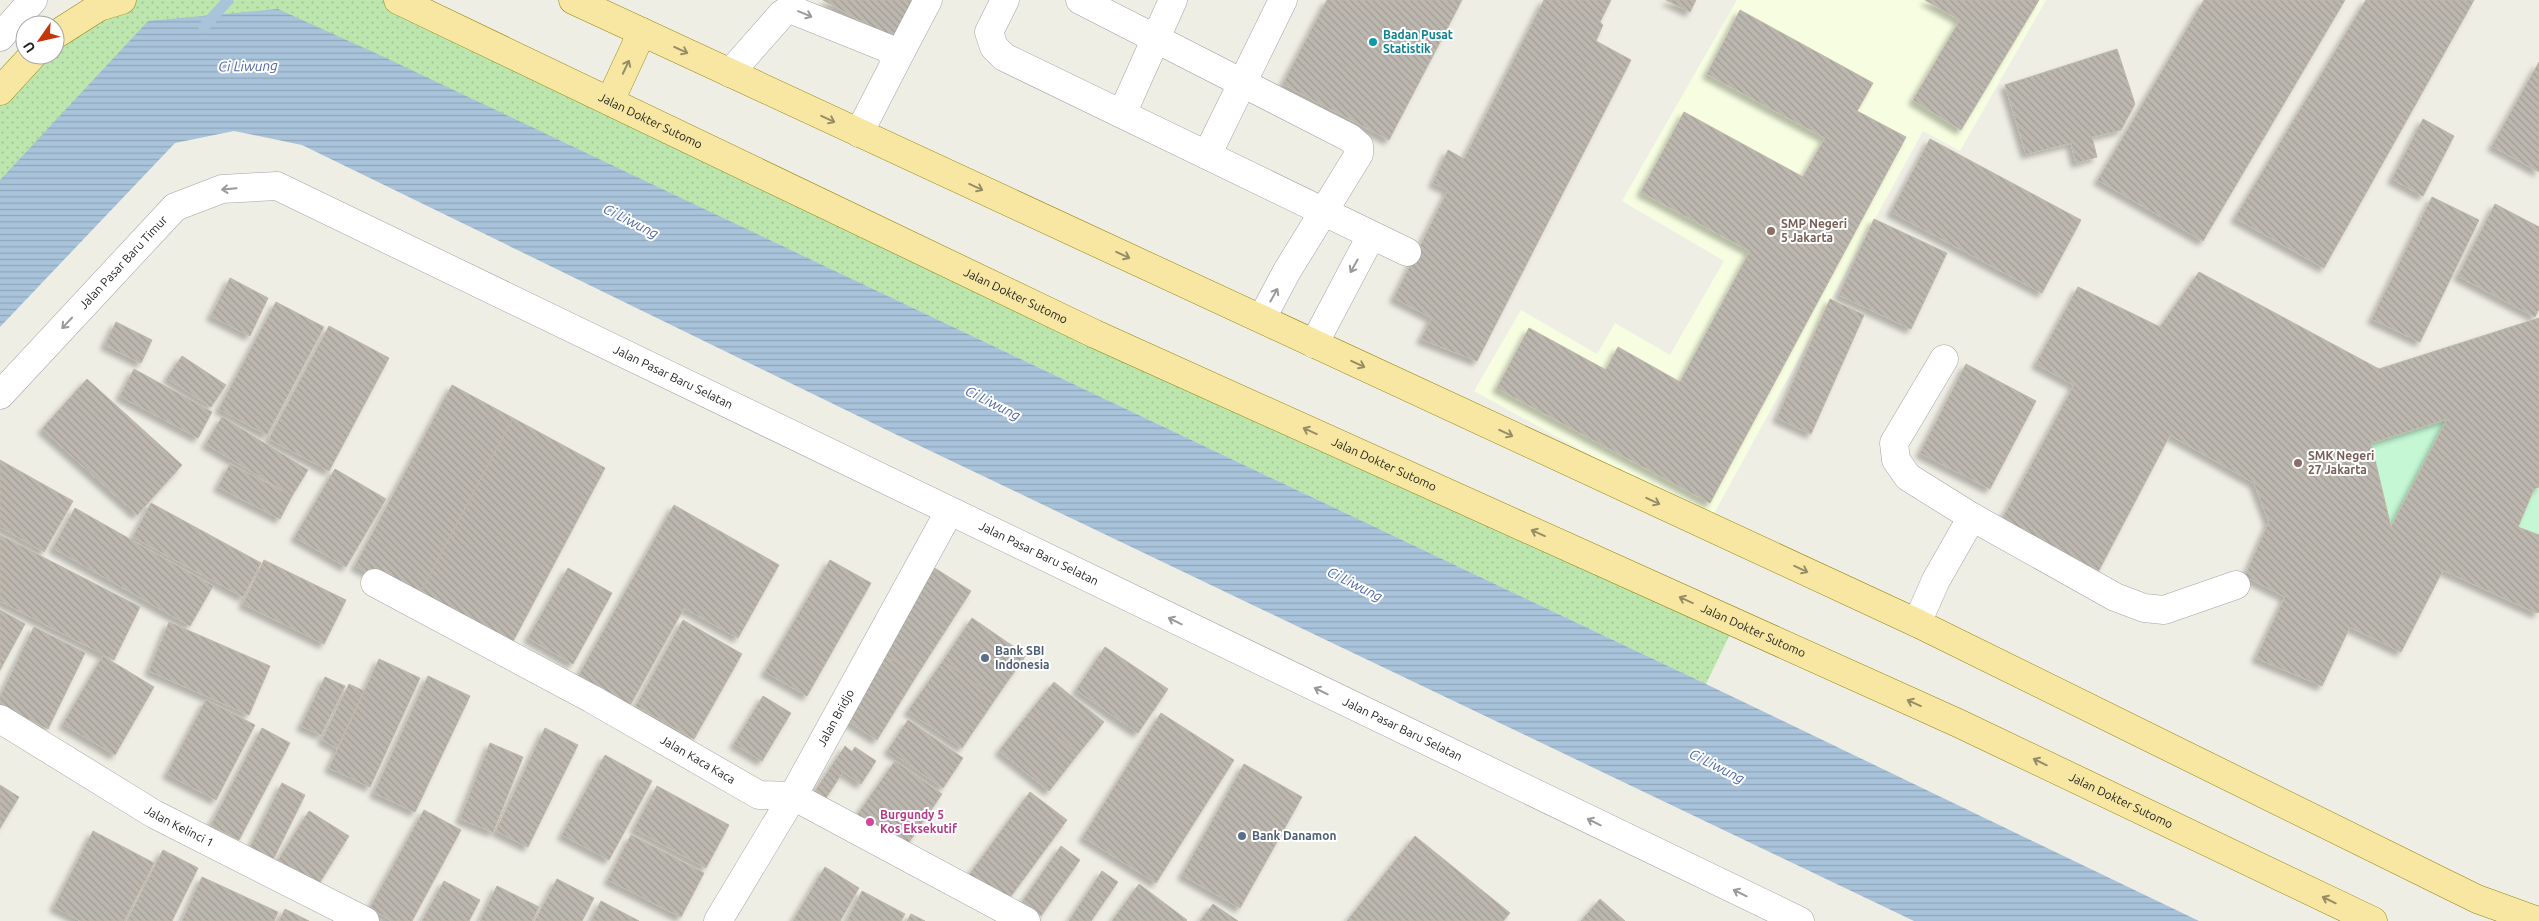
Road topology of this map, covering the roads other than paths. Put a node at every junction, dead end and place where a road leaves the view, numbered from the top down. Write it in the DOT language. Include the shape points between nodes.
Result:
graph roads {
  1 [pos="33,0"];
  2 [pos="79,0"];
  3 [pos="122,0"];
  4 [pos="398,0"];
  5 [pos="573,0"];
  6 [pos="928,0"];
  7 [pos="1005,0"];
  8 [pos="1080,0"];
  9 [pos="1173,0"];
  10 [pos="1283,0"];
  11 [pos="607,7"];
  12 [pos="65,17"];
  13 [pos="65,29"];
  14 [pos="642,32"];
  15 [pos="0,37"];
  16 [pos="1156,38"];
  17 [pos="895,63"];
  18 [pos="24,65"];
  19 [pos="730,74"];
  20 [pos="1242,82"];
  21 [pos="0,91"];
  22 [pos="610,101"];
  23 [pos="1122,114"];
  24 [pos="859,133"];
  25 [pos="1207,156"];
  26 [pos="277,186"];
  27 [pos="1323,212"];
  28 [pos="1371,236"];
  29 [pos="1407,252"];
  30 [pos="1262,318"];
  31 [pos="1314,344"];
  32 [pos="1944,359"];
  33 [pos="0,394"];
  34 [pos="949,512"];
  35 [pos="1972,517"];
  36 [pos="375,583"];
  37 [pos="2236,585"];
  38 [pos="1917,623"];
  39 [pos="0,719"];
  40 [pos="793,796"];
  41 [pos="1782,917"];
  42 [pos="365,921"];
  43 [pos="718,921"];
  44 [pos="1026,921"];
  45 [pos="2373,921"];
  46 [pos="2538,921"];
  1 -- 15 [label="street"];
  2 -- 12 [label="main road"];
  3 -- 13 [label="main road" via="99,7"];
  4 -- 22 [label="main road, Jalan Dokter Sutomo"];
  5 -- 11 [label="main road"];
  6 -- 17 [label="street"];
  7 -- 23 [label="street" via="989,32 994,47 1004,56"];
  8 -- 16 [label="street"];
  9 -- 16 [label="street"];
  10 -- 20 [label="street"];
  11 -- 14 [label="main road"];
  14 -- 19 [label="main road, one-way"];
  22 -- 14 [label="main road, one-way"];
  16 -- 20 [label="street"];
  16 -- 23 [label="street"];
  19 -- 17 [label="street, one-way" via="790,9 886,48"];
  17 -- 24 [label="street"];
  18 -- 21 [label="main road"];
  19 -- 24 [label="main road, one-way"];
  20 -- 25 [label="street"];
  20 -- 27 [label="street" via="1350,138 1359,146 1359,154"];
  45 -- 22 [label="main road, Jalan Dokter Sutomo, one-way" via="1958,723 1086,330"];
  23 -- 25 [label="street"];
  24 -- 30 [label="main road, one-way"];
  25 -- 27 [label="street"];
  26 -- 33 [label="street, Jalan Pasar Baru Timur, one-way" via="222,189 174,208"];
  26 -- 34 [label="street, Jalan Pasar Baru Selatan"];
  27 -- 28 [label="street"];
  30 -- 27 [label="street, one-way"];
  28 -- 29 [label="street"];
  28 -- 31 [label="street, one-way"];
  30 -- 31 [label="main road"];
  31 -- 38 [label="main road, one-way"];
  32 -- 35 [label="street" via="1894,443 1896,460 1908,477"];
  34 -- 40 [label="street, Jalan Bridjo"];
  41 -- 34 [label="street, Jalan Pasar Baru Selatan, one-way"];
  35 -- 37 [label="street" via="2115,597 2144,608 2164,610"];
  35 -- 38 [label="street" via="1936,580"];
  36 -- 40 [label="street, Jalan Kaca Kaca" via="592,699 759,794"];
  38 -- 46 [label="main road" via="2477,899"];
  39 -- 42 [label="street, Jalan Kelinci 1" via="154,814"];
  40 -- 43 [label="street, Jalan Bridjo"];
  40 -- 44 [label="street, Jalan Kaca Kaca"];
}
